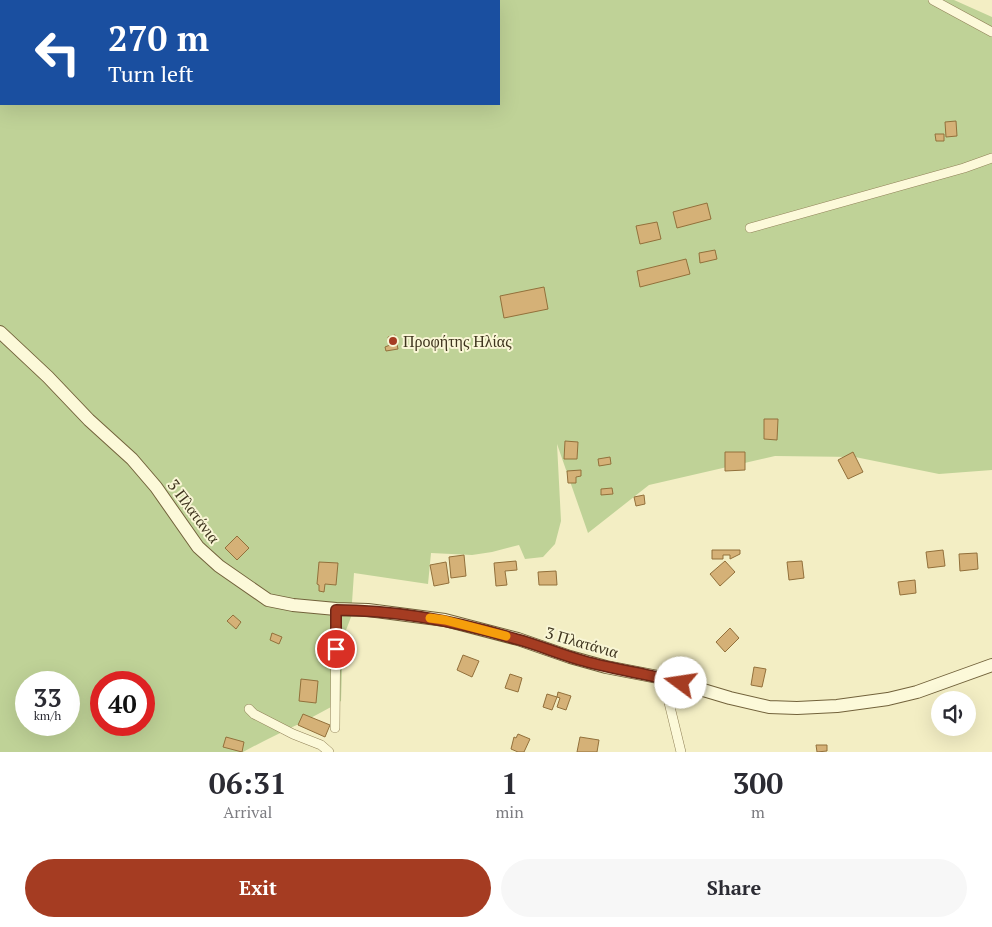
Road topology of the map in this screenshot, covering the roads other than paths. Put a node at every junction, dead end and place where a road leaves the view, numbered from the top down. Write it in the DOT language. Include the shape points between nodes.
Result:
graph roads {
  1 [pos="933,0"];
  2 [pos="992,32"];
  3 [pos="992,158"];
  4 [pos="750,228"];
  5 [pos="0,332"];
  6 [pos="336,610"];
  7 [pos="992,665"];
  8 [pos="663,678"];
  9 [pos="249,709"];
  10 [pos="335,728"];
  11 [pos="329,752"];
  12 [pos="681,752"];
  1 -- 2 [label="street"];
  3 -- 4 [label="street"];
  5 -- 6 [label="street, 3 Πλατάνια" via="132,459 198,547 219,566 268,600"];
  6 -- 8 [label="street, 3 Πλατάνια" via="368,610 445,620 606,667"];
  6 -- 10 [label="street"];
  7 -- 8 [label="street, 3 Πλατάνια" via="903,696 798,708 759,705"];
  8 -- 12 [label="street"];
  9 -- 11 [label="street"];
}
